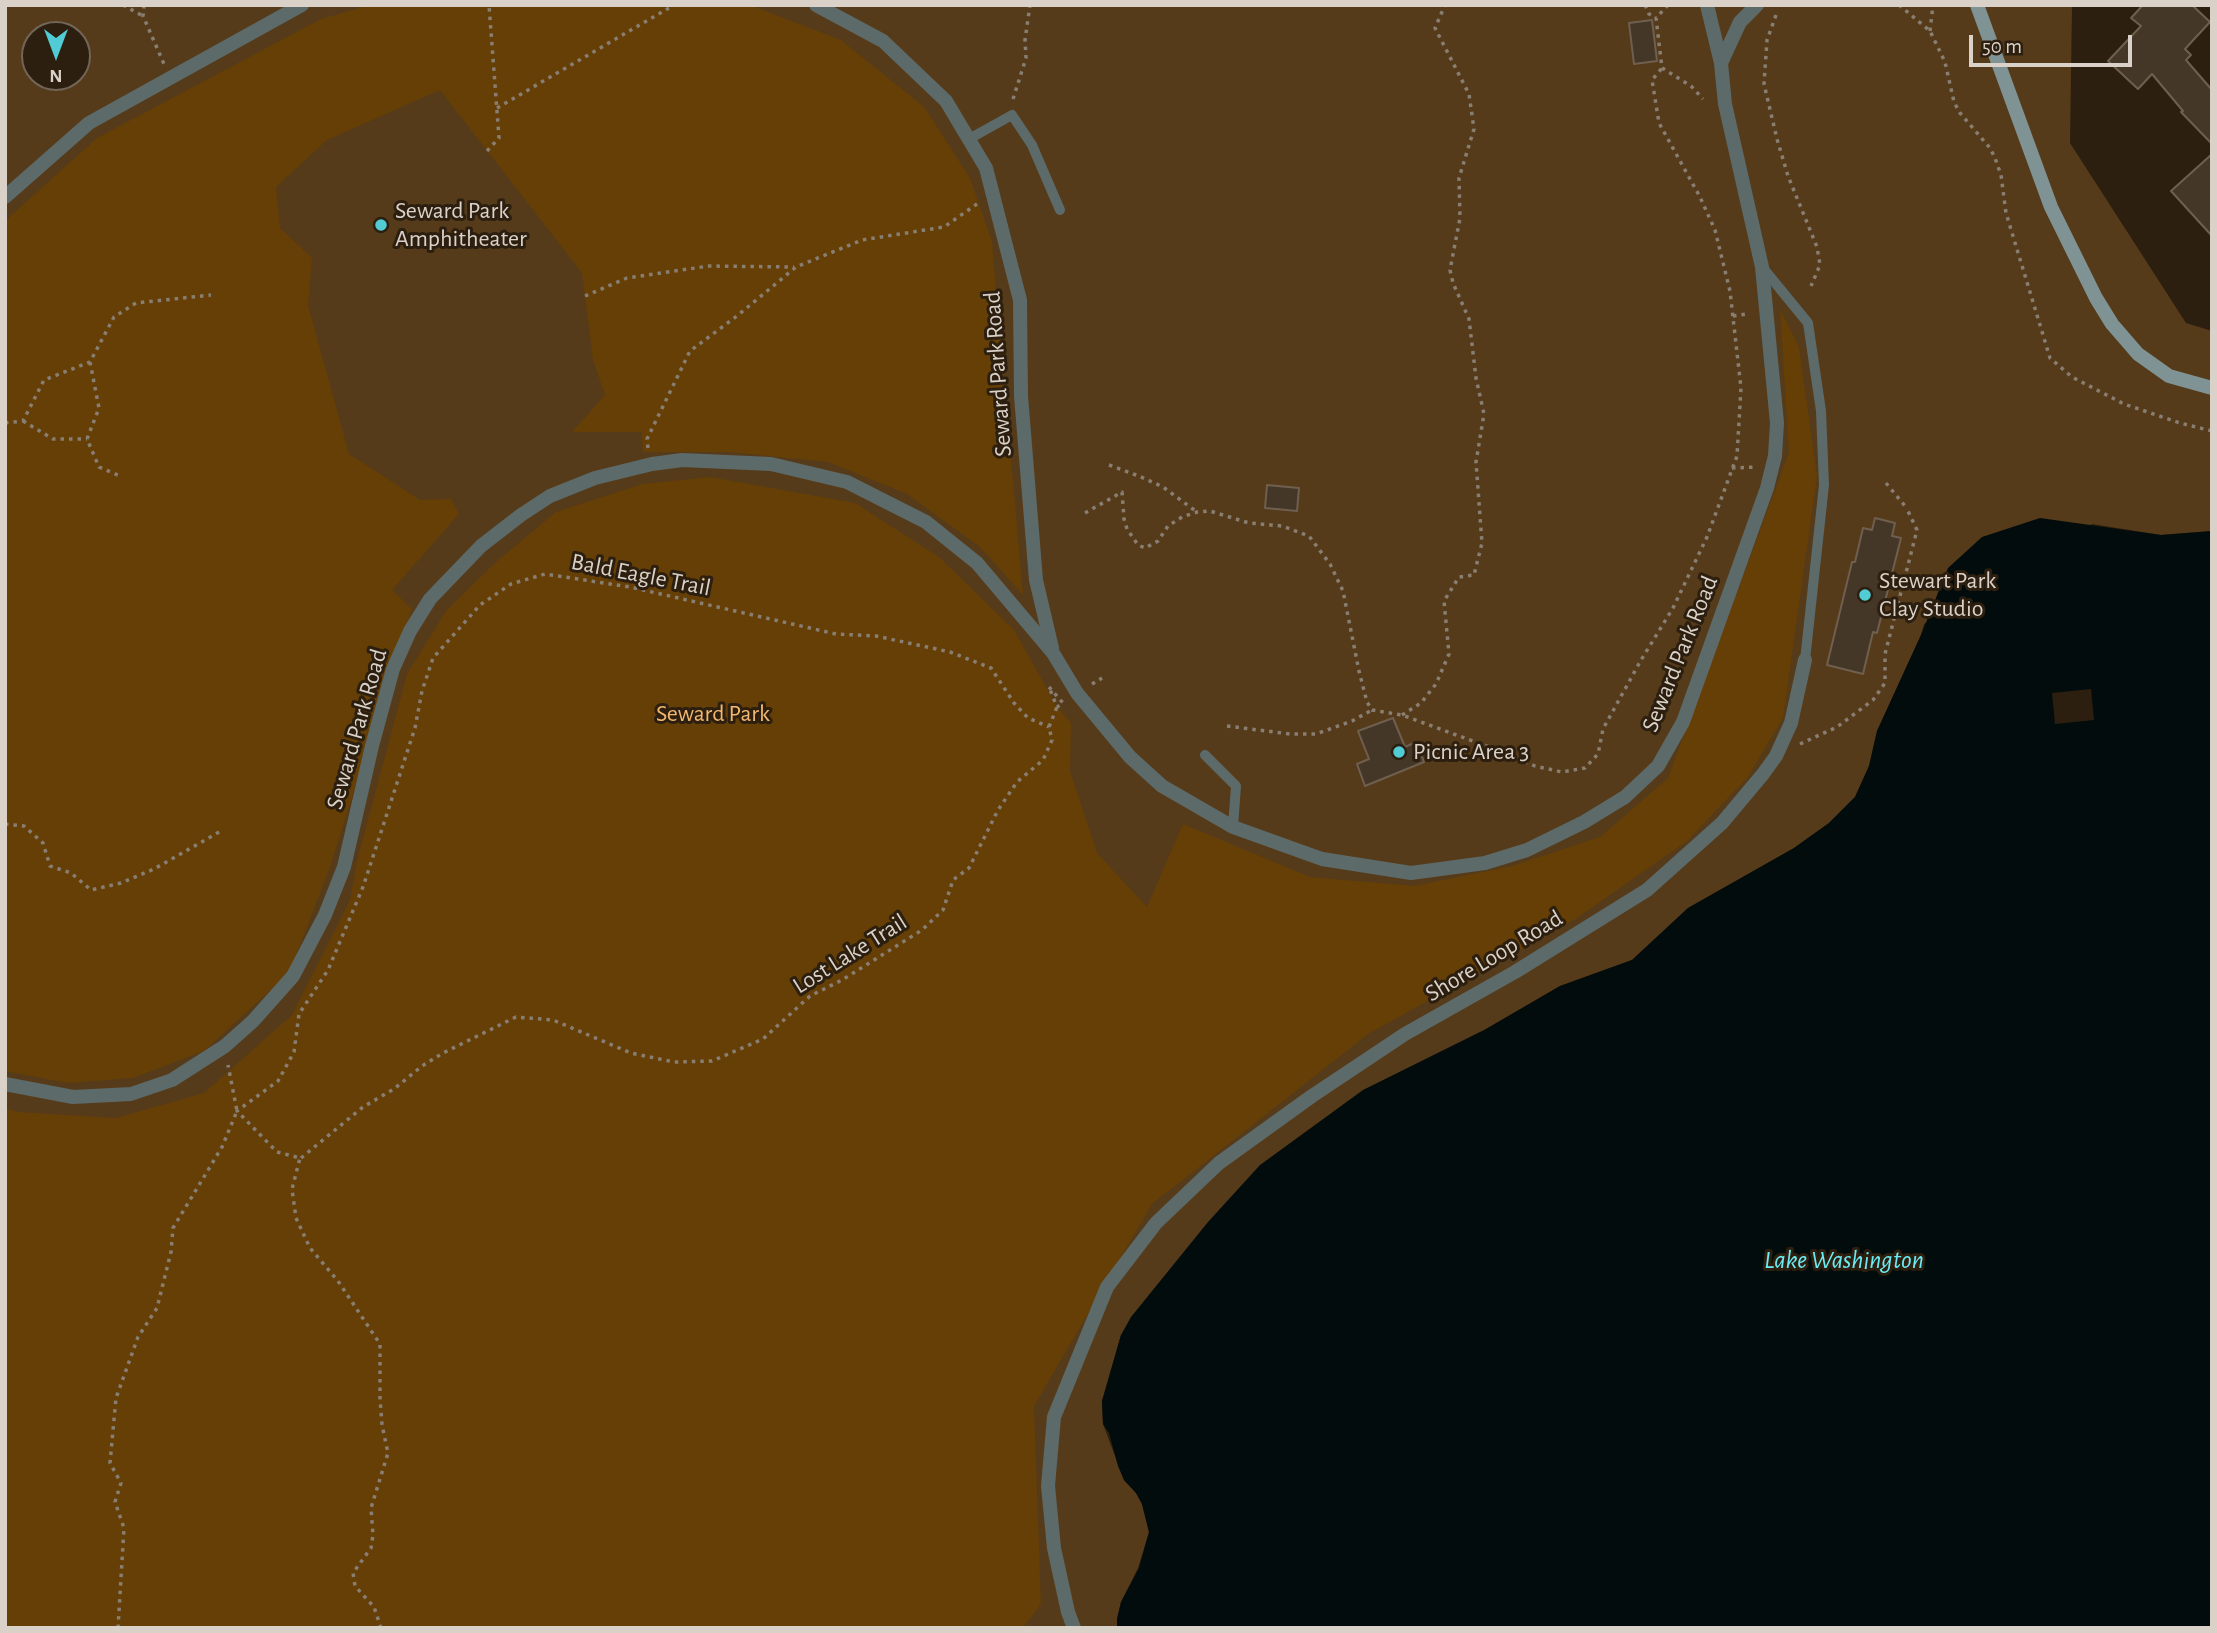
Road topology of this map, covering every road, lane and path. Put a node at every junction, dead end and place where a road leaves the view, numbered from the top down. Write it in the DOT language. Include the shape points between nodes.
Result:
graph roads {
  1 [pos="123,5"];
  2 [pos="144,5"];
  3 [pos="302,5"];
  4 [pos="489,5"];
  5 [pos="674,5"];
  6 [pos="816,5"];
  7 [pos="1030,5"];
  8 [pos="1445,5"];
  9 [pos="1646,5"];
  10 [pos="1668,5"];
  11 [pos="1707,5"];
  12 [pos="1757,5"];
  13 [pos="1899,5"];
  14 [pos="1933,5"];
  15 [pos="1977,5"];
  16 [pos="1776,15"];
  17 [pos="143,16"];
  18 [pos="1656,18"];
  19 [pos="1930,31"];
  20 [pos="1721,63"];
  21 [pos="1662,68"];
  22 [pos="170,78"];
  23 [pos="1703,99"];
  24 [pos="497,108"];
  25 [pos="1012,115"];
  26 [pos="969,139"];
  27 [pos="487,151"];
  28 [pos="5,197"];
  29 [pos="994,197"];
  30 [pos="1060,210"];
  31 [pos="796,267"];
  32 [pos="1762,267"];
  33 [pos="1811,286"];
  34 [pos="211,295"];
  35 [pos="585,296"];
  36 [pos="1746,314"];
  37 [pos="1733,316"];
  38 [pos="90,362"];
  39 [pos="2212,388"];
  40 [pos="23,421"];
  41 [pos="5,423"];
  42 [pos="2212,430"];
  43 [pos="87,439"];
  44 [pos="652,464"];
  45 [pos="1109,465"];
  46 [pos="120,476"];
  47 [pos="1886,484"];
  48 [pos="1197,512"];
  49 [pos="1085,513"];
  50 [pos="1053,653"];
  51 [pos="1805,660"];
  52 [pos="1102,678"];
  53 [pos="1092,684"];
  54 [pos="1057,707"];
  55 [pos="1373,710"];
  56 [pos="1402,715"];
  57 [pos="1227,726"];
  58 [pos="1049,727"];
  59 [pos="1205,755"];
  60 [pos="1776,756"];
  61 [pos="5,824"];
  62 [pos="1233,827"];
  63 [pos="221,831"];
  64 [pos="225,1046"];
  65 [pos="5,1084"];
  66 [pos="237,1111"];
  67 [pos="300,1158"];
  68 [pos="118,1628"];
  69 [pos="381,1628"];
  70 [pos="1074,1628"];
  1 -- 17 [label="path"];
  2 -- 17 [label="path"];
  3 -- 22 [label="street"];
  4 -- 24 [label="path"];
  5 -- 24 [label="path"];
  6 -- 26 [label="street, Seward Park Road" via="883,41 946,100"];
  7 -- 25 [label="path" via="1026,58"];
  8 -- 56 [label="path" via="1435,28 1469,94 1474,129 1459,178 1460,218 1450,270 1469,319 1484,414 1476,462 1482,543 1474,575 1459,577 1444,601 1449,654 1436,684 1421,703"];
  9 -- 18 [label="path"];
  10 -- 18 [label="path"];
  11 -- 20 [label="street, Seward Park Road"];
  12 -- 20 [label="street" via="1740,22"];
  13 -- 19 [label="path"];
  14 -- 19 [label="path"];
  15 -- 39 [label="main road" via="2051,207 2096,298 2138,354 2169,376"];
  16 -- 33 [label="path" via="1767,40 1765,84 1788,176 1817,247 1820,265"];
  17 -- 22 [label="path"];
  18 -- 21 [label="path"];
  19 -- 42 [label="path" via="1945,62 1954,102 1995,158 2006,213 2050,358 2072,377 2124,404"];
  20 -- 32 [label="street, Seward Park Road"];
  21 -- 23 [label="path"];
  21 -- 37 [label="path" via="1652,79 1660,123 1715,230"];
  22 -- 28 [label="street" via="89,123"];
  24 -- 27 [label="path" via="499,138"];
  25 -- 26 [label="lane"];
  25 -- 30 [label="lane" via="1032,145"];
  26 -- 29 [label="street, Seward Park Road" via="986,168"];
  29 -- 31 [label="path" via="944,227 862,240"];
  29 -- 50 [label="street, Seward Park Road" via="1020,300 1021,396 1036,580"];
  31 -- 35 [label="path" via="709,266 627,278"];
  31 -- 44 [label="path" via="690,351 647,439"];
  32 -- 51 [label="lane, Shore Loop Road" via="1808,323 1821,411 1824,485"];
  32 -- 62 [label="street, Seward Park Road" via="1777,423 1775,456 1692,699 1658,766 1625,797 1527,850 1443,870 1412,873 1322,859"];
  34 -- 38 [label="path" via="136,303 114,317"];
  36 -- 37 [label="path"];
  37 -- 56 [label="path" via="1741,388 1737,456 1707,537 1673,608 1603,729 1598,754 1585,768 1562,772"];
  38 -- 40 [label="path" via="44,380"];
  38 -- 43 [label="path" via="99,408"];
  40 -- 41 [label="path"];
  40 -- 43 [label="path" via="53,439"];
  43 -- 46 [label="path" via="99,467"];
  44 -- 50 [label="street, Seward Park Road" via="682,460 760,463 847,482 926,522 977,563"];
  44 -- 64 [label="street, Seward Park Road" via="595,478 550,496 481,546 430,599 393,669 344,867 325,915 293,976"];
  45 -- 48 [label="path" via="1163,487"];
  47 -- 60 [label="path" via="1906,507 1917,530 1885,654 1885,683 1873,700 1837,727"];
  48 -- 49 [label="path" via="1168,526 1158,541 1145,548 1128,530 1122,492"];
  48 -- 55 [label="path" via="1282,526 1310,536 1343,592 1359,671"];
  50 -- 62 [label="street, Seward Park Road" via="1077,693 1130,757 1162,786"];
  51 -- 60 [label="street, Shore Loop Road" via="1791,723"];
  52 -- 53 [label="path"];
  54 -- 54 [label="path, Lost Lake Trail" via="1053,697 1049,687 1063,703"];
  54 -- 58 [label="path, Lost Lake Trail"];
  55 -- 56 [label="path"];
  55 -- 57 [label="path" via="1316,734"];
  58 -- 66 [label="path, Bald Eagle Trail" via="1028,718 991,668 950,652 876,636 836,634 630,587 545,574 511,584 480,605 433,659 363,887 328,970 299,1014 294,1052 278,1081"];
  58 -- 67 [label="path, Lost Lake Trail" via="1052,740 1043,760 1017,782 998,810 968,867 953,880 943,910 922,930 810,996 763,1039 712,1061 674,1062 631,1053 553,1020 516,1017 422,1066"];
  59 -- 62 [label="lane" via="1236,786"];
  60 -- 70 [label="street, Shore Loop Road" via="1722,823 1647,890 1405,1034 1312,1096 1219,1163 1156,1223 1107,1287 1054,1417 1048,1486 1054,1548"];
  61 -- 63 [label="path" via="24,826 43,843 50,866 71,873 91,890 154,869"];
  64 -- 65 [label="street, Seward Park Road" via="172,1080 131,1094 73,1097"];
  64 -- 66 [label="path"];
  66 -- 67 [label="path" via="277,1152"];
  66 -- 68 [label="path" via="222,1147 173,1228 157,1308 138,1337 116,1398 110,1463 121,1483 115,1502 124,1528"];
  67 -- 69 [label="path" via="292,1189 296,1218 310,1248 380,1344 380,1398 388,1453 370,1508 370,1548 353,1573 355,1586 374,1607"];
}
